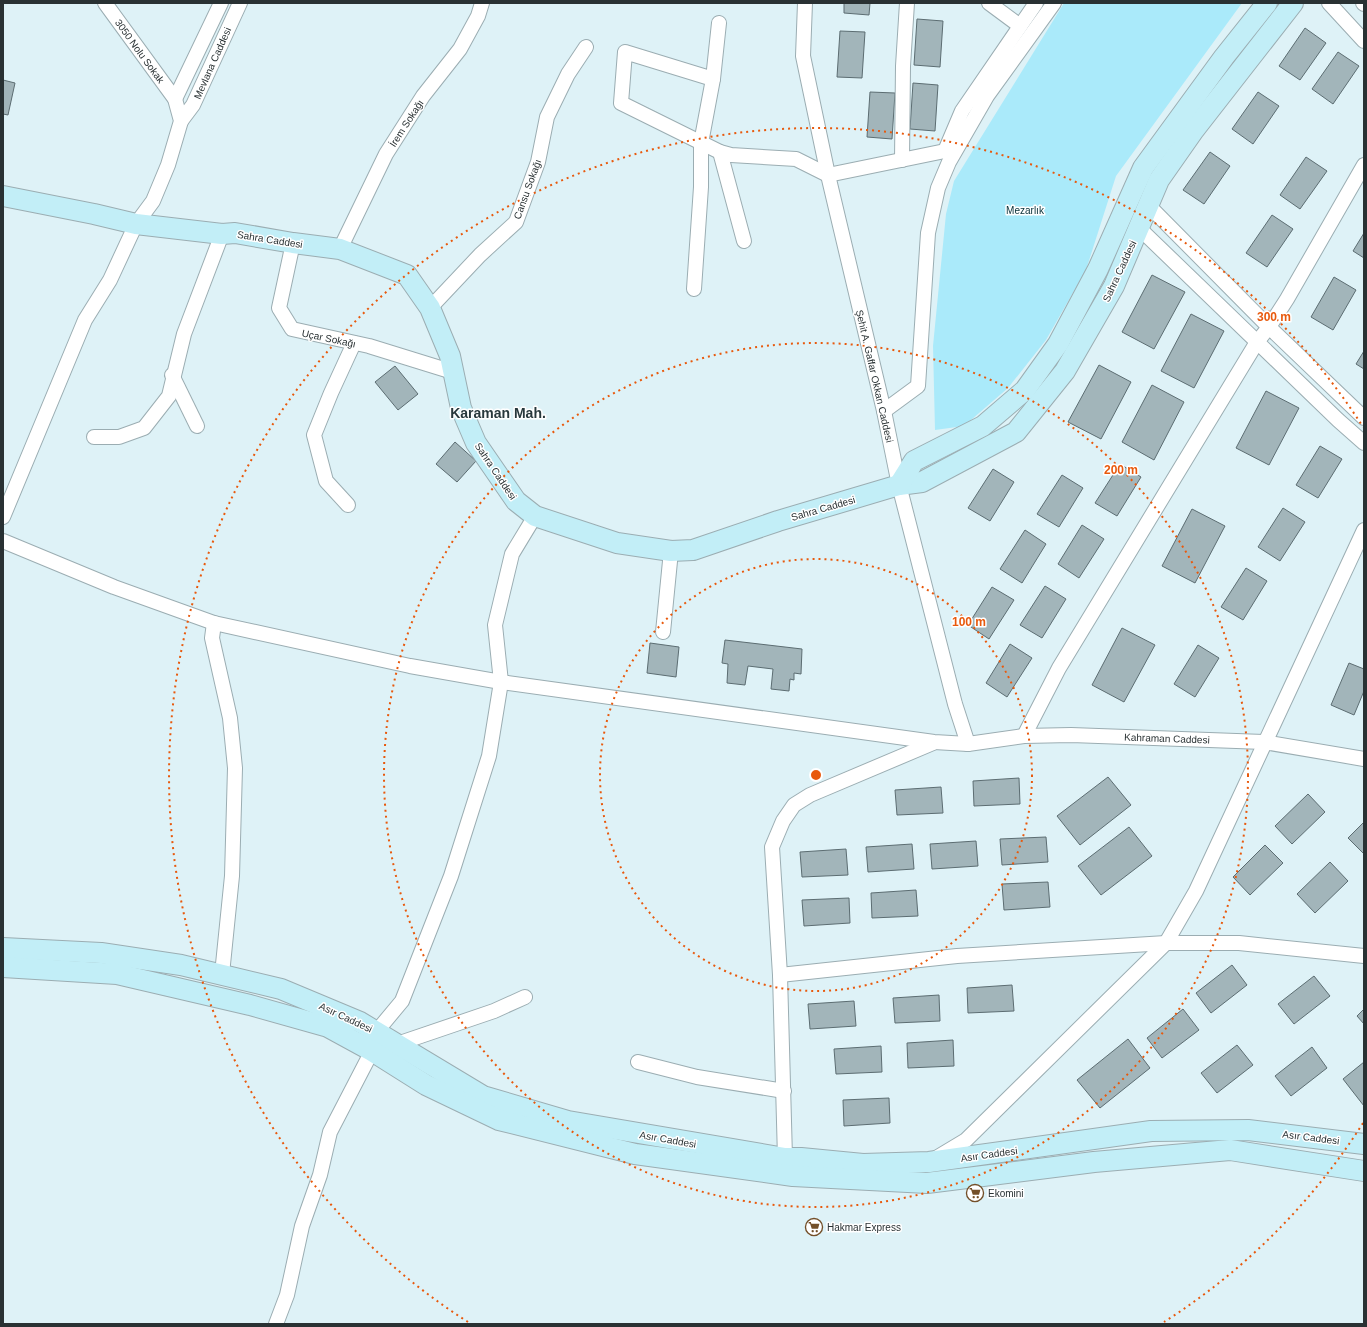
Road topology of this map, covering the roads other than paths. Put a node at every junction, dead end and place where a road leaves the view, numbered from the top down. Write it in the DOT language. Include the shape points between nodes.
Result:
graph roads {
  1 [pos="105,3"];
  2 [pos="221,3"];
  3 [pos="240,3"];
  4 [pos="482,3"];
  5 [pos="805,3"];
  6 [pos="907,3"];
  7 [pos="989,3"];
  8 [pos="1036,3"];
  9 [pos="1054,3"];
  10 [pos="1267,3"];
  11 [pos="1293,3"];
  12 [pos="1329,3"];
  13 [pos="719,23"];
  14 [pos="1020,26"];
  15 [pos="1364,41"];
  16 [pos="586,46"];
  17 [pos="713,79"];
  18 [pos="175,99"];
  19 [pos="181,121"];
  20 [pos="701,143"];
  21 [pos="720,152"];
  22 [pos="902,160"];
  23 [pos="1364,165"];
  24 [pos="828,175"];
  25 [pos="3,196"];
  26 [pos="1148,205"];
  27 [pos="136,224"];
  28 [pos="1139,228"];
  29 [pos="222,234"];
  30 [pos="744,241"];
  31 [pos="293,243"];
  32 [pos="340,249"];
  33 [pos="694,289"];
  34 [pos="430,308"];
  35 [pos="1269,328"];
  36 [pos="1257,342"];
  37 [pos="354,343"];
  38 [pos="454,372"];
  39 [pos="172,376"];
  40 [pos="884,411"];
  41 [pos="1364,418"];
  42 [pos="197,426"];
  43 [pos="94,437"];
  44 [pos="1364,443"];
  45 [pos="899,485"];
  46 [pos="348,505"];
  47 [pos="535,516"];
  48 [pos="3,517"];
  49 [pos="1364,530"];
  50 [pos="3,541"];
  51 [pos="671,551"];
  52 [pos="214,623"];
  53 [pos="663,632"];
  54 [pos="501,682"];
  55 [pos="1024,736"];
  56 [pos="934,742"];
  57 [pos="1264,742"];
  58 [pos="968,744"];
  59 [pos="1364,759"];
  60 [pos="1166,944"];
  61 [pos="3,948"];
  62 [pos="1364,956"];
  63 [pos="3,967"];
  64 [pos="222,974"];
  65 [pos="780,975"];
  66 [pos="525,997"];
  67 [pos="377,1032"];
  68 [pos="397,1044"];
  69 [pos="372,1051"];
  70 [pos="638,1062"];
  71 [pos="784,1091"];
  72 [pos="1364,1144"];
  73 [pos="785,1158"];
  74 [pos="929,1162"];
  75 [pos="1364,1171"];
  76 [pos="276,1324"];
  1 -- 18 [label="street, 3050 Nolu Sokak"];
  2 -- 18 [label="street, Mevlana Caddesi"];
  3 -- 19 [label="street, Mevlana Caddesi" via="193,105"];
  4 -- 32 [label="street, İrem Sokağı" via="478,16 460,49 424,96 386,154"];
  5 -- 24 [label="street, Şehit A. Gaffar Okkan Caddesi" via="803,56"];
  6 -- 22 [label="street"];
  7 -- 14 [label="street"];
  8 -- 14 [label="street"];
  9 -- 40 [label="street" via="987,96 949,162 938,188 928,233 918,386"];
  10 -- 45 [label="street, Sahra Caddesi" via="1143,168 1094,276 1058,344 1025,390 983,426 914,461"];
  11 -- 26 [label="street, Sahra Caddesi" via="1194,130 1159,180"];
  12 -- 15 [label="street"];
  13 -- 17 [label="street"];
  14 -- 22 [label="street" via="962,111 945,151"];
  16 -- 34 [label="street, Cansu Sokağı" via="568,74 547,117 538,162 516,222 480,255"];
  17 -- 20 [label="street"];
  17 -- 20 [label="street" via="625,52 621,103"];
  18 -- 19 [label="street"];
  19 -- 27 [label="street" via="168,165 153,201"];
  20 -- 21 [label="street"];
  20 -- 33 [label="street" via="701,187"];
  21 -- 24 [label="street" via="796,159"];
  21 -- 30 [label="street"];
  22 -- 24 [label="street"];
  23 -- 35 [label="street"];
  24 -- 40 [label="street, Şehit A. Gaffar Okkan Caddesi"];
  25 -- 27 [label="street, Sahra Caddesi"];
  26 -- 28 [label="street, Sahra Caddesi"];
  26 -- 35 [label="street"];
  27 -- 29 [label="street, Sahra Caddesi"];
  27 -- 48 [label="street" via="110,280 85,320"];
  28 -- 36 [label="street"];
  28 -- 45 [label="street, Sahra Caddesi" via="1114,286 1065,371 1016,432 922,482"];
  29 -- 31 [label="street, Sahra Caddesi" via="235,233"];
  29 -- 39 [label="street" via="184,334"];
  31 -- 32 [label="street, Sahra Caddesi"];
  31 -- 37 [label="street, Uçar Sokağı" via="279,308 292,329"];
  32 -- 34 [label="street, Sahra Caddesi" via="407,275"];
  34 -- 38 [label="street, Sahra Caddesi"];
  35 -- 36 [label="street"];
  35 -- 41 [label="street"];
  36 -- 44 [label="street"];
  36 -- 55 [label="street" via="1060,668"];
  37 -- 38 [label="street, Uçar Sokağı"];
  37 -- 46 [label="street" via="314,435 326,481"];
  38 -- 47 [label="street, Sahra Caddesi" via="461,408 476,443 516,501"];
  39 -- 42 [label="street"];
  39 -- 43 [label="street" via="169,396 144,428 119,437"];
  40 -- 45 [label="street, Şehit A. Gaffar Okkan Caddesi"];
  45 -- 51 [label="street, Sahra Caddesi" via="778,521 693,550"];
  45 -- 58 [label="street, Şehit A. Gaffar Okkan Caddesi" via="955,704"];
  47 -- 51 [label="street, Sahra Caddesi" via="617,543"];
  47 -- 54 [label="street" via="512,554 495,625"];
  49 -- 57 [label="street"];
  50 -- 52 [label="street, Kahraman Caddesi" via="114,587"];
  51 -- 53 [label="street"];
  52 -- 54 [label="street, Kahraman Caddesi" via="410,666"];
  52 -- 64 [label="street" via="212,638 230,718 235,768 232,876"];
  54 -- 56 [label="street, Kahraman Caddesi"];
  54 -- 67 [label="street" via="489,756 451,876 402,1001"];
  55 -- 57 [label="street, Kahraman Caddesi" via="1071,735"];
  55 -- 58 [label="street, Kahraman Caddesi"];
  56 -- 58 [label="street, Kahraman Caddesi"];
  56 -- 65 [label="street" via="810,795 790,810 772,847"];
  57 -- 59 [label="street, Kahraman Caddesi"];
  57 -- 60 [label="street" via="1196,891"];
  60 -- 62 [label="street" via="1239,943"];
  60 -- 65 [label="street" via="957,956"];
  60 -- 74 [label="street" via="966,1140"];
  61 -- 64 [label="street, Asır Caddesi" via="101,953"];
  63 -- 69 [label="street, Asır Caddesi" via="116,974 250,1005 328,1028"];
  64 -- 67 [label="street, Asır Caddesi" via="281,989 360,1022"];
  65 -- 71 [label="street"];
  66 -- 68 [label="street" via="494,1011"];
  67 -- 68 [label="street, Asır Caddesi"];
  67 -- 69 [label="street"];
  68 -- 73 [label="street, Asır Caddesi" via="483,1096 568,1121"];
  69 -- 75 [label="street, Asır Caddesi" via="426,1085 499,1120 635,1154 792,1176 927,1183 1094,1162 1230,1150"];
  69 -- 76 [label="street" via="330,1132 320,1175 302,1226 287,1295"];
  70 -- 71 [label="street" via="697,1077"];
  71 -- 73 [label="street"];
  72 -- 74 [label="street, Asır Caddesi" via="1248,1130 1151,1131"];
  73 -- 74 [label="street, Asır Caddesi" via="863,1164"];
}
